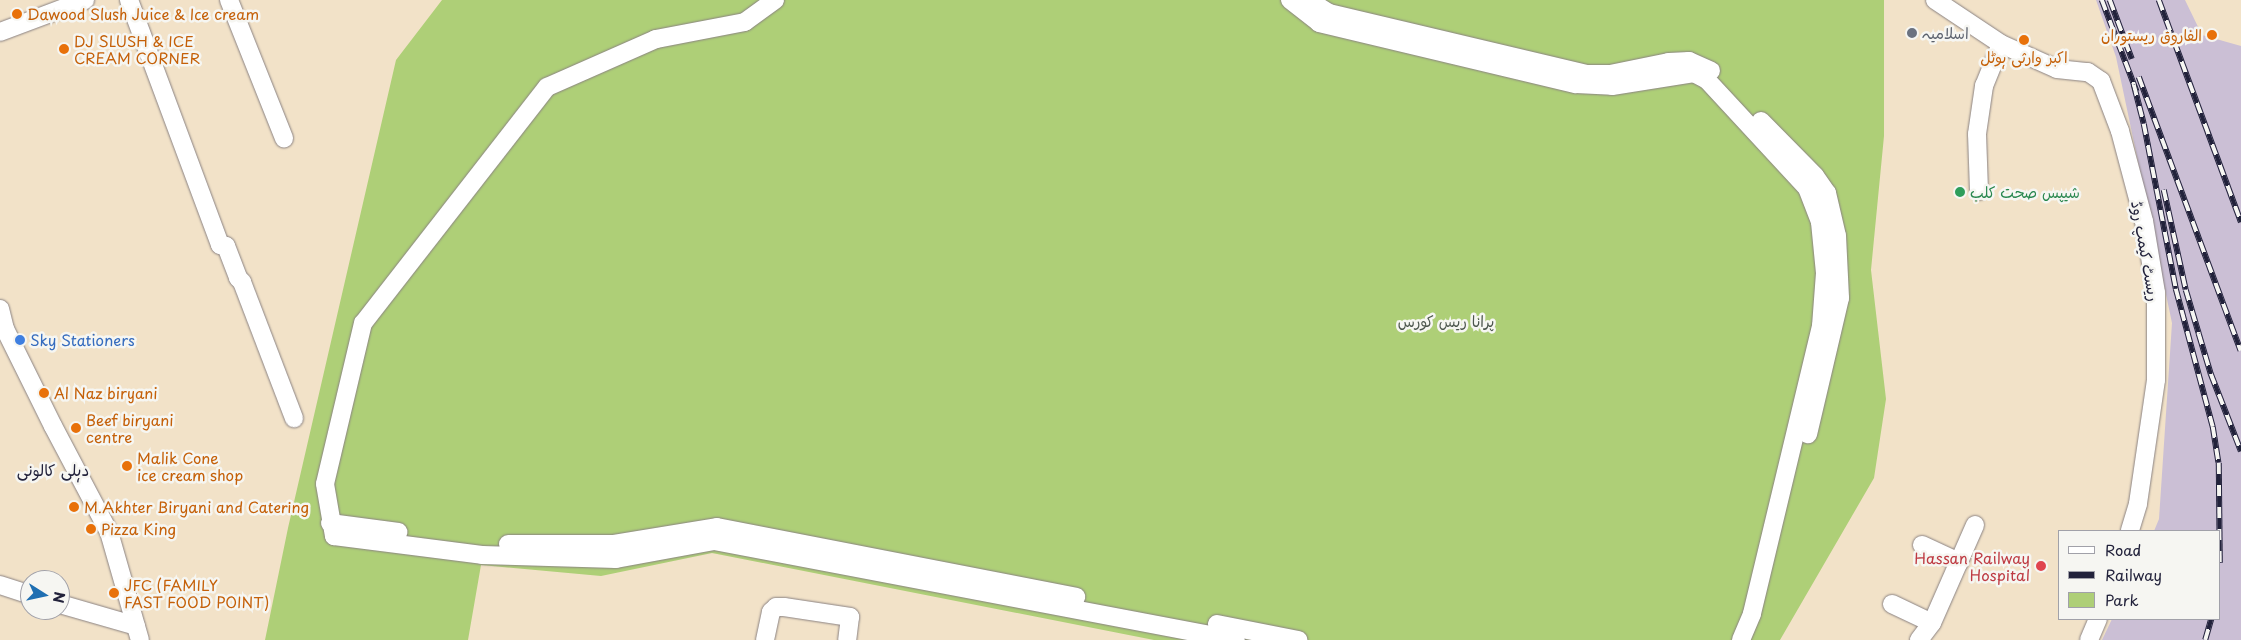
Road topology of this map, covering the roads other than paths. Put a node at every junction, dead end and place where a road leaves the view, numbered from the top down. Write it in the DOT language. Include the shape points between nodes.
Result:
graph roads {
  1 [pos="85,0"];
  2 [pos="129,0"];
  3 [pos="229,0"];
  4 [pos="775,0"];
  5 [pos="1290,0"];
  6 [pos="1308,0"];
  7 [pos="1935,0"];
  8 [pos="0,32"];
  9 [pos="2001,44"];
  10 [pos="284,138"];
  11 [pos="1979,191"];
  12 [pos="0,309"];
  13 [pos="294,418"];
  14 [pos="330,523"];
  15 [pos="1975,525"];
  16 [pos="2130,530"];
  17 [pos="1922,545"];
  18 [pos="1959,562"];
  19 [pos="0,585"];
  20 [pos="20,592"];
  21 [pos="1892,604"];
  22 [pos="70,608"];
  23 [pos="2098,620"];
  24 [pos="1932,624"];
  25 [pos="138,633"];
  26 [pos="765,640"];
  27 [pos="847,640"];
  28 [pos="1236,640"];
  29 [pos="1298,640"];
  30 [pos="1741,640"];
  31 [pos="1752,640"];
  32 [pos="1919,640"];
  33 [pos="2089,640"];
  1 -- 8 [label="street"];
  2 -- 13 [label="street" via="205,208 220,245 226,246 242,282"];
  3 -- 10 [label="street"];
  4 -- 14 [label="street" via="745,22 656,39 547,87 363,323 324,484"];
  5 -- 30 [label="street" via="1319,23 1576,84 1612,86 1694,73 1707,80 1807,188 1820,222 1825,273 1822,326 1752,614"];
  6 -- 31 [label="street" via="1329,13 1588,74 1610,74 1669,62 1689,61 1708,68 1815,176 1827,193 1837,236 1840,298 1816,405 1761,617"];
  7 -- 9 [label="street, ریسٹ کیمپ روڈ"];
  9 -- 11 [label="street" via="1984,86 1977,134"];
  9 -- 16 [label="street, ریسٹ کیمپ روڈ" via="2057,69 2088,72 2101,81 2120,131 2144,220 2156,294 2156,380 2138,504"];
  12 -- 25 [label="street" via="5,329 109,532"];
  14 -- 28 [label="street" via="334,536 482,555 616,559 714,541"];
  14 -- 29 [label="street" via="491,544 614,544 717,527"];
  15 -- 18 [label="street"];
  17 -- 18 [label="street"];
  18 -- 24 [label="street"];
  19 -- 20 [label="street"];
  21 -- 24 [label="street"];
  22 -- 25 [label="street"];
  23 -- 33 [label="street"];
  24 -- 32 [label="street"];
  26 -- 27 [label="street" via="771,612 776,607 850,617"];
}
